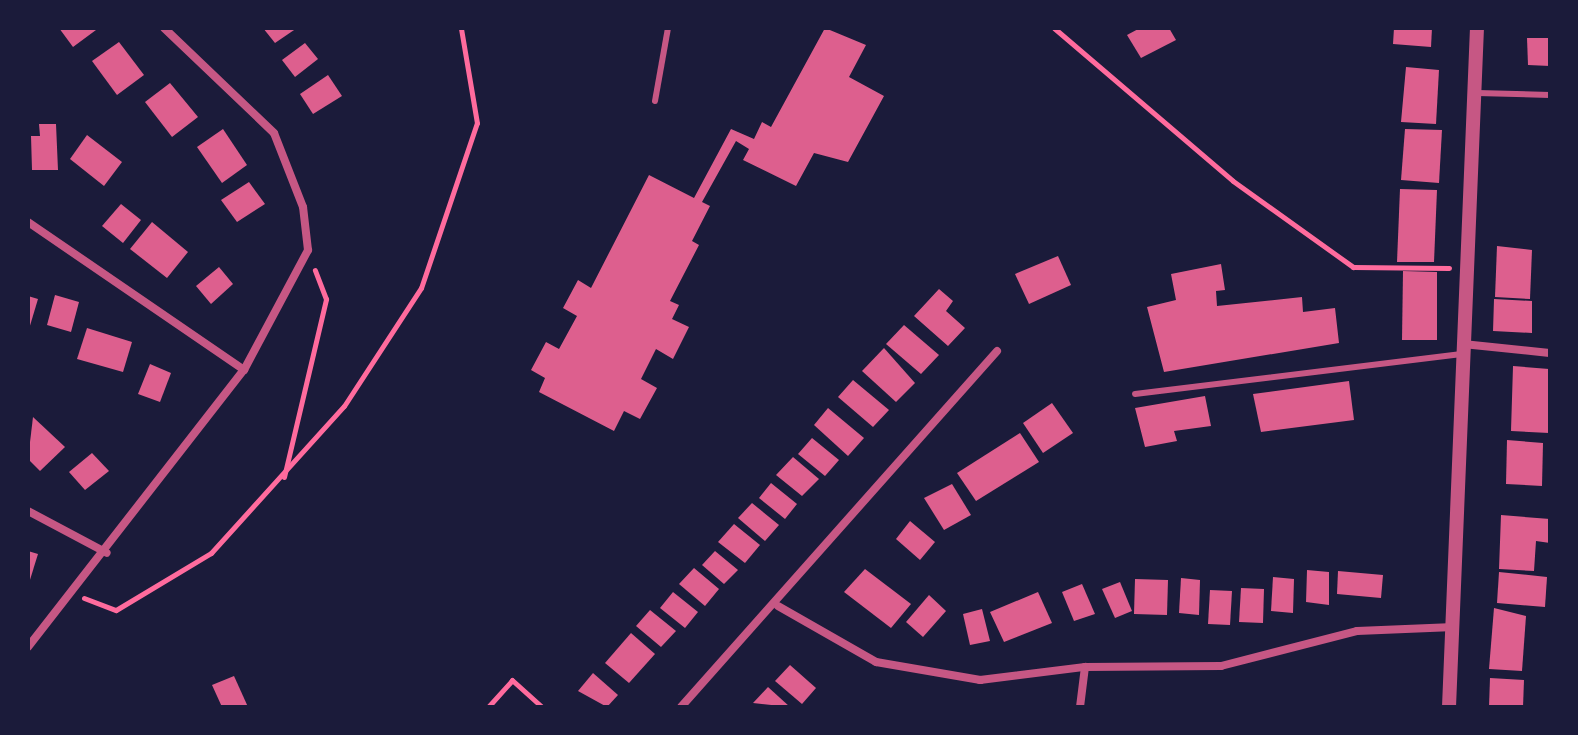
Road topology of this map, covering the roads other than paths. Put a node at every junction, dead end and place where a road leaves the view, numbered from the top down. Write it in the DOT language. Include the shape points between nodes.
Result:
graph roads {
  1 [pos="164,28"];
  2 [pos="668,28"];
  3 [pos="1477,28"];
  4 [pos="1473,93"];
  5 [pos="1550,95"];
  6 [pos="655,101"];
  7 [pos="28,222"];
  8 [pos="1462,349"];
  9 [pos="997,351"];
  10 [pos="1550,353"];
  11 [pos="244,370"];
  12 [pos="1135,394"];
  13 [pos="28,511"];
  14 [pos="107,553"];
  15 [pos="778,606"];
  16 [pos="1454,627"];
  17 [pos="28,647"];
  18 [pos="1085,667"];
  19 [pos="681,707"];
  20 [pos="1080,707"];
  21 [pos="1449,707"];
  1 -- 11 [label="street" via="274,133 303,207 308,250"];
  2 -- 6 [label="lane"];
  3 -- 4 [label="street"];
  4 -- 5 [label="lane"];
  4 -- 8 [label="street"];
  7 -- 11 [label="street"];
  8 -- 10 [label="street"];
  8 -- 12 [label="lane"];
  8 -- 16 [label="street"];
  9 -- 15 [label="street"];
  11 -- 14 [label="street"];
  13 -- 14 [label="street"];
  14 -- 17 [label="street"];
  15 -- 18 [label="street" via="876,662 917,672 980,680"];
  15 -- 19 [label="street"];
  16 -- 18 [label="street" via="1357,631 1221,666"];
  16 -- 21 [label="street"];
  18 -- 20 [label="street"];
}
